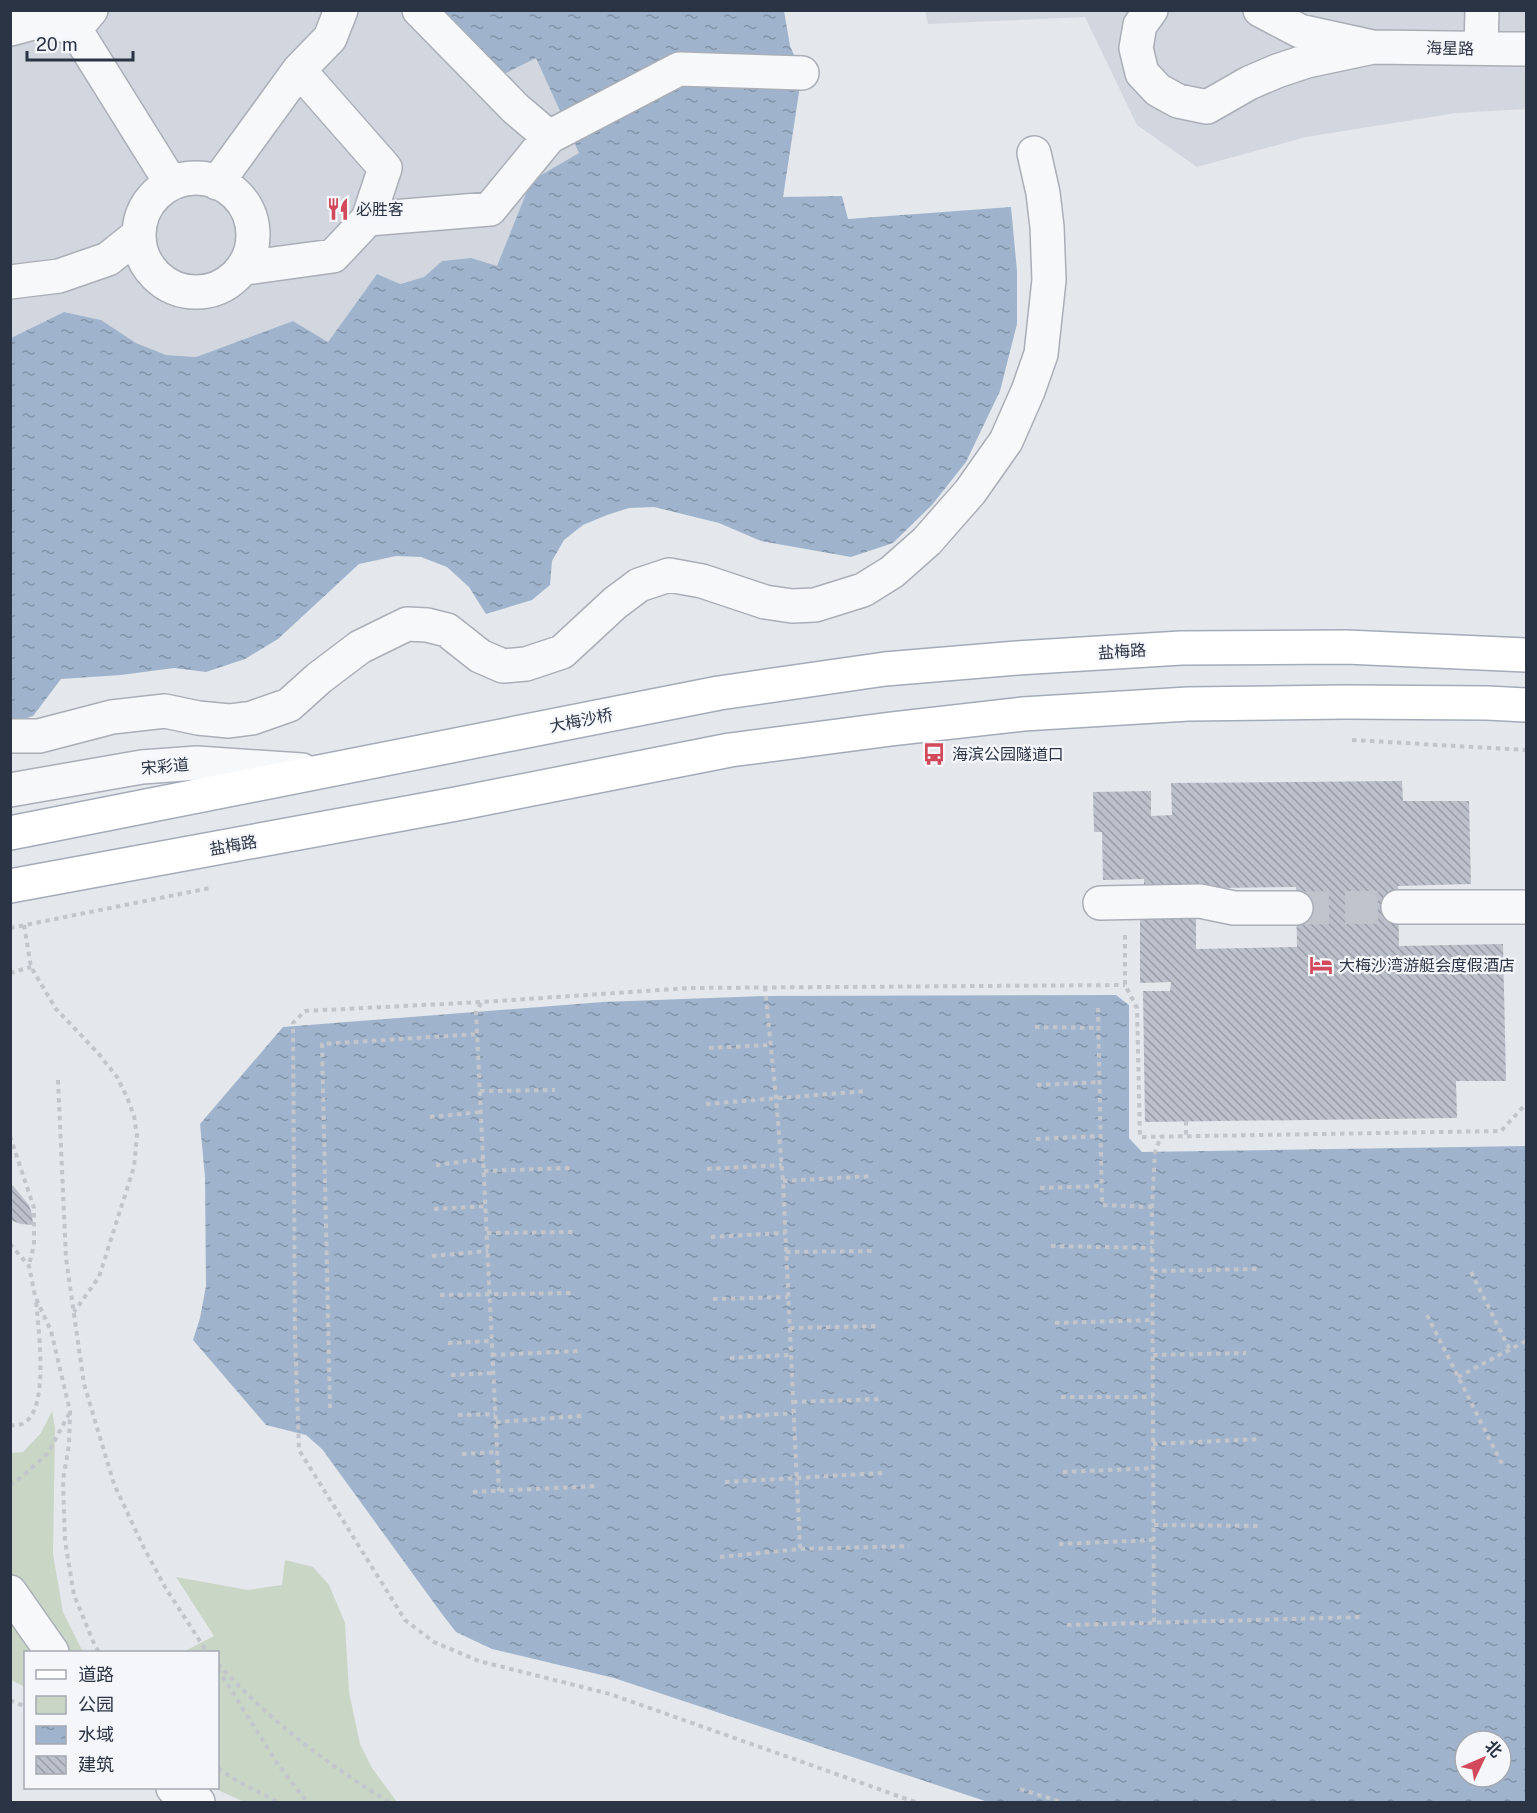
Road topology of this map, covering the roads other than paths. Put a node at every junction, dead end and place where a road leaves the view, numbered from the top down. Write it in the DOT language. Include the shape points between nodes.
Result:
graph roads {
  1 [pos="341,10"];
  2 [pos="419,10"];
  3 [pos="1151,10"];
  4 [pos="1260,10"];
  5 [pos="1482,10"];
  6 [pos="83,20"];
  7 [pos="10,29"];
  8 [pos="1373,47"];
  9 [pos="1481,48"];
  10 [pos="1527,49"];
  11 [pos="299,70"];
  12 [pos="802,73"];
  13 [pos="549,137"];
  14 [pos="1034,153"];
  15 [pos="171,183"];
  16 [pos="217,183"];
  17 [pos="368,219"];
  18 [pos="138,235"];
  19 [pos="245,268"];
  20 [pos="10,282"];
  21 [pos="1527,655"];
  22 [pos="719,693"];
  23 [pos="1527,705"];
  24 [pos="10,736"];
  25 [pos="321,771"];
  26 [pos="10,790"];
  27 [pos="10,833"];
  28 [pos="10,886"];
  29 [pos="1113,902"];
  30 [pos="1398,907"];
  31 [pos="1296,908"];
  32 [pos="1527,908"];
  33 [pos="10,1592"];
  34 [pos="51,1651"];
  35 [pos="175,1789"];
  36 [pos="198,1803"];
  1 -- 11 [label="street" via="330,38"];
  2 -- 13 [label="street" via="516,109"];
  3 -- 8 [label="street" via="1140,25 1136,48 1142,73 1158,90 1178,101 1207,107 1277,71"];
  4 -- 8 [label="street" via="1300,31"];
  5 -- 9 [label="street"];
  6 -- 7 [label="street" via="44,20"];
  6 -- 15 [label="street"];
  8 -- 9 [label="street, 海星路"];
  9 -- 10 [label="street, 海星路"];
  11 -- 16 [label="street"];
  11 -- 17 [label="street" via="384,168"];
  12 -- 13 [label="street" via="679,69"];
  13 -- 17 [label="street" via="490,209"];
  14 -- 24 [label="street" via="1044,204 1049,280 1041,354 1028,391 1006,441 970,492 927,541 892,572 863,590 815,605 792,606 669,576 639,585 562,652 526,664 503,666 480,656 447,630 407,624 360,647 289,705 252,718 229,721 165,711 111,717 39,736"];
  15 -- 16 [label="street" via="208,178"];
  15 -- 18 [label="street" via="146,206"];
  16 -- 19 [label="street" via="233,190 250,212 254,243"];
  17 -- 19 [label="street" via="333,256"];
  18 -- 19 [label="street" via="141,254 156,277 191,294 218,290"];
  18 -- 20 [label="street" via="108,259 59,276"];
  21 -- 22 [label="main road, 盐梅路" via="1346,647 1181,648 885,669"];
  22 -- 25 [label="main road, 大梅沙桥"];
  23 -- 28 [label="main road, 盐梅路" via="1487,702 1176,705 1023,714 730,750"];
  25 -- 26 [label="street, 宋彩道" via="186,764 142,767"];
  25 -- 27 [label="main road"];
  29 -- 31 [label="street" via="1200,901 1234,908"];
  30 -- 32 [label="street"];
  33 -- 34 [label="street"];
  35 -- 36 [label="street"];
}
